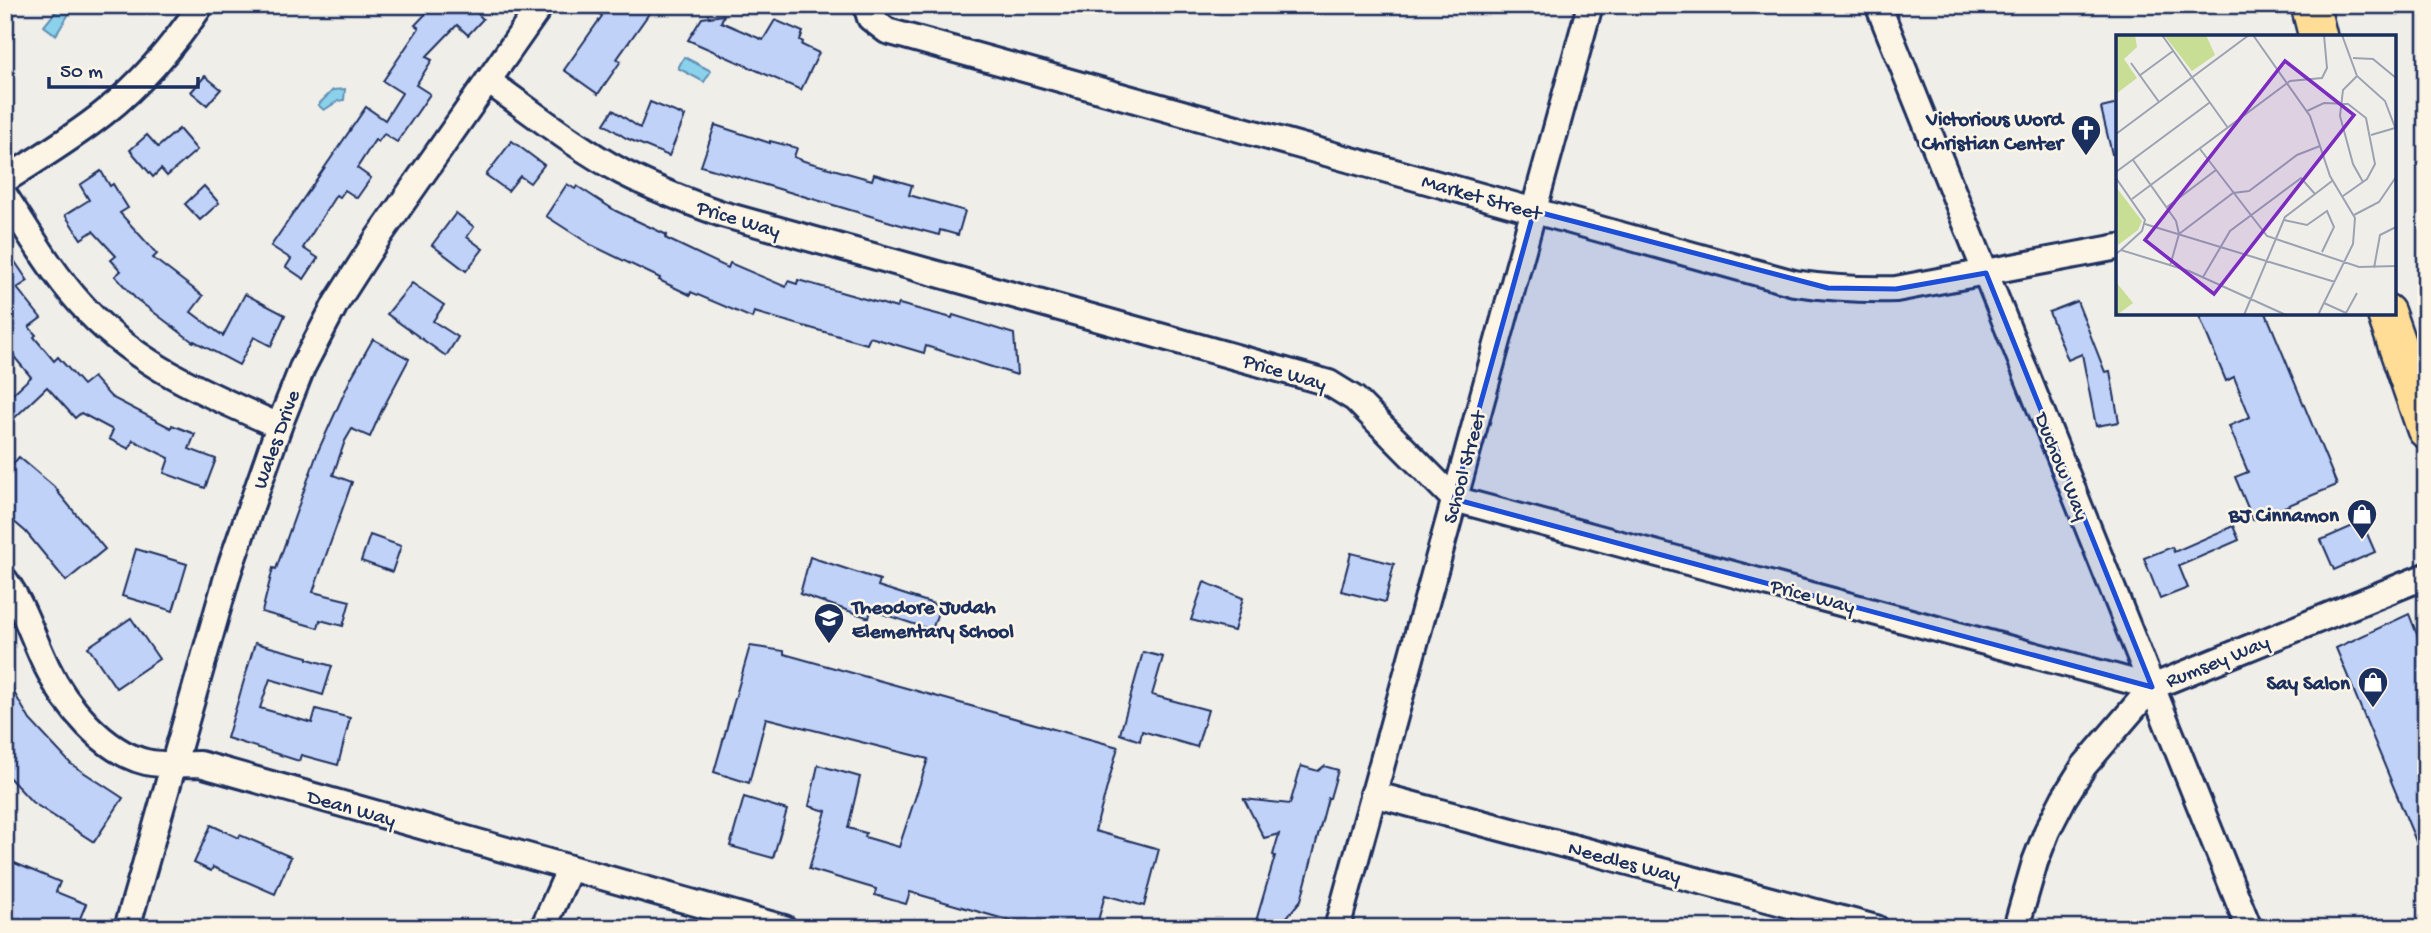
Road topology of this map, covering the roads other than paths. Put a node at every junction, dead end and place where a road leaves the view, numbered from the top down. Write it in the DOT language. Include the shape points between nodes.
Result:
graph roads {
  1 [pos="201,5"];
  2 [pos="541,5"];
  3 [pos="866,5"];
  4 [pos="1590,5"];
  5 [pos="1878,5"];
  6 [pos="2311,5"];
  7 [pos="2318,35"];
  8 [pos="488,81"];
  9 [pos="5,180"];
  10 [pos="5,196"];
  11 [pos="1534,211"];
  12 [pos="2116,247"];
  13 [pos="1986,273"];
  14 [pos="2387,315"];
  15 [pos="279,426"];
  16 [pos="2426,429"];
  17 [pos="1454,499"];
  18 [pos="2426,576"];
  19 [pos="5,580"];
  20 [pos="2152,687"];
  21 [pos="173,764"];
  22 [pos="1373,794"];
  23 [pos="570,868"];
  24 [pos="127,928"];
  25 [pos="542,928"];
  26 [pos="784,928"];
  27 [pos="1337,928"];
  28 [pos="1876,928"];
  29 [pos="2016,928"];
  30 [pos="2249,928"];
  1 -- 9 [label="street" via="151,69 105,112"];
  2 -- 8 [label="street, Wales Drive"];
  3 -- 11 [label="street, Market Street" via="870,18 887,31"];
  4 -- 11 [label="street, School Street"];
  5 -- 13 [label="street, Duchow Way"];
  6 -- 7 [label="main road"];
  8 -- 15 [label="street, Wales Drive" via="336,303 302,368"];
  8 -- 17 [label="street, Price Way" via="621,172 709,210 1329,383 1355,399"];
  10 -- 15 [label="street" via="55,273 106,330 168,374"];
  11 -- 13 [label="street, Market Street" via="1794,283 1828,288 1896,289"];
  11 -- 17 [label="street, School Street"];
  12 -- 13 [label="street, Market Street"];
  13 -- 20 [label="street, Duchow Way"];
  14 -- 16 [label="main road"];
  15 -- 21 [label="street, Wales Drive" via="229,570"];
  17 -- 20 [label="street, Price Way"];
  17 -- 22 [label="street, School Street"];
  18 -- 20 [label="street, Rumsey Way"];
  19 -- 21 [label="street, Dean Way" via="56,685 78,716 123,751 145,762"];
  20 -- 29 [label="street, Rumsey Way" via="2092,756 2064,798 2035,862"];
  20 -- 30 [label="street, Duchow Way"];
  21 -- 23 [label="street, Dean Way" via="205,766"];
  21 -- 24 [label="street, Wales Drive"];
  22 -- 27 [label="street, School Street"];
  22 -- 28 [label="street, Needles Way"];
  23 -- 25 [label="street"];
  23 -- 26 [label="street, Dean Way"];
}
